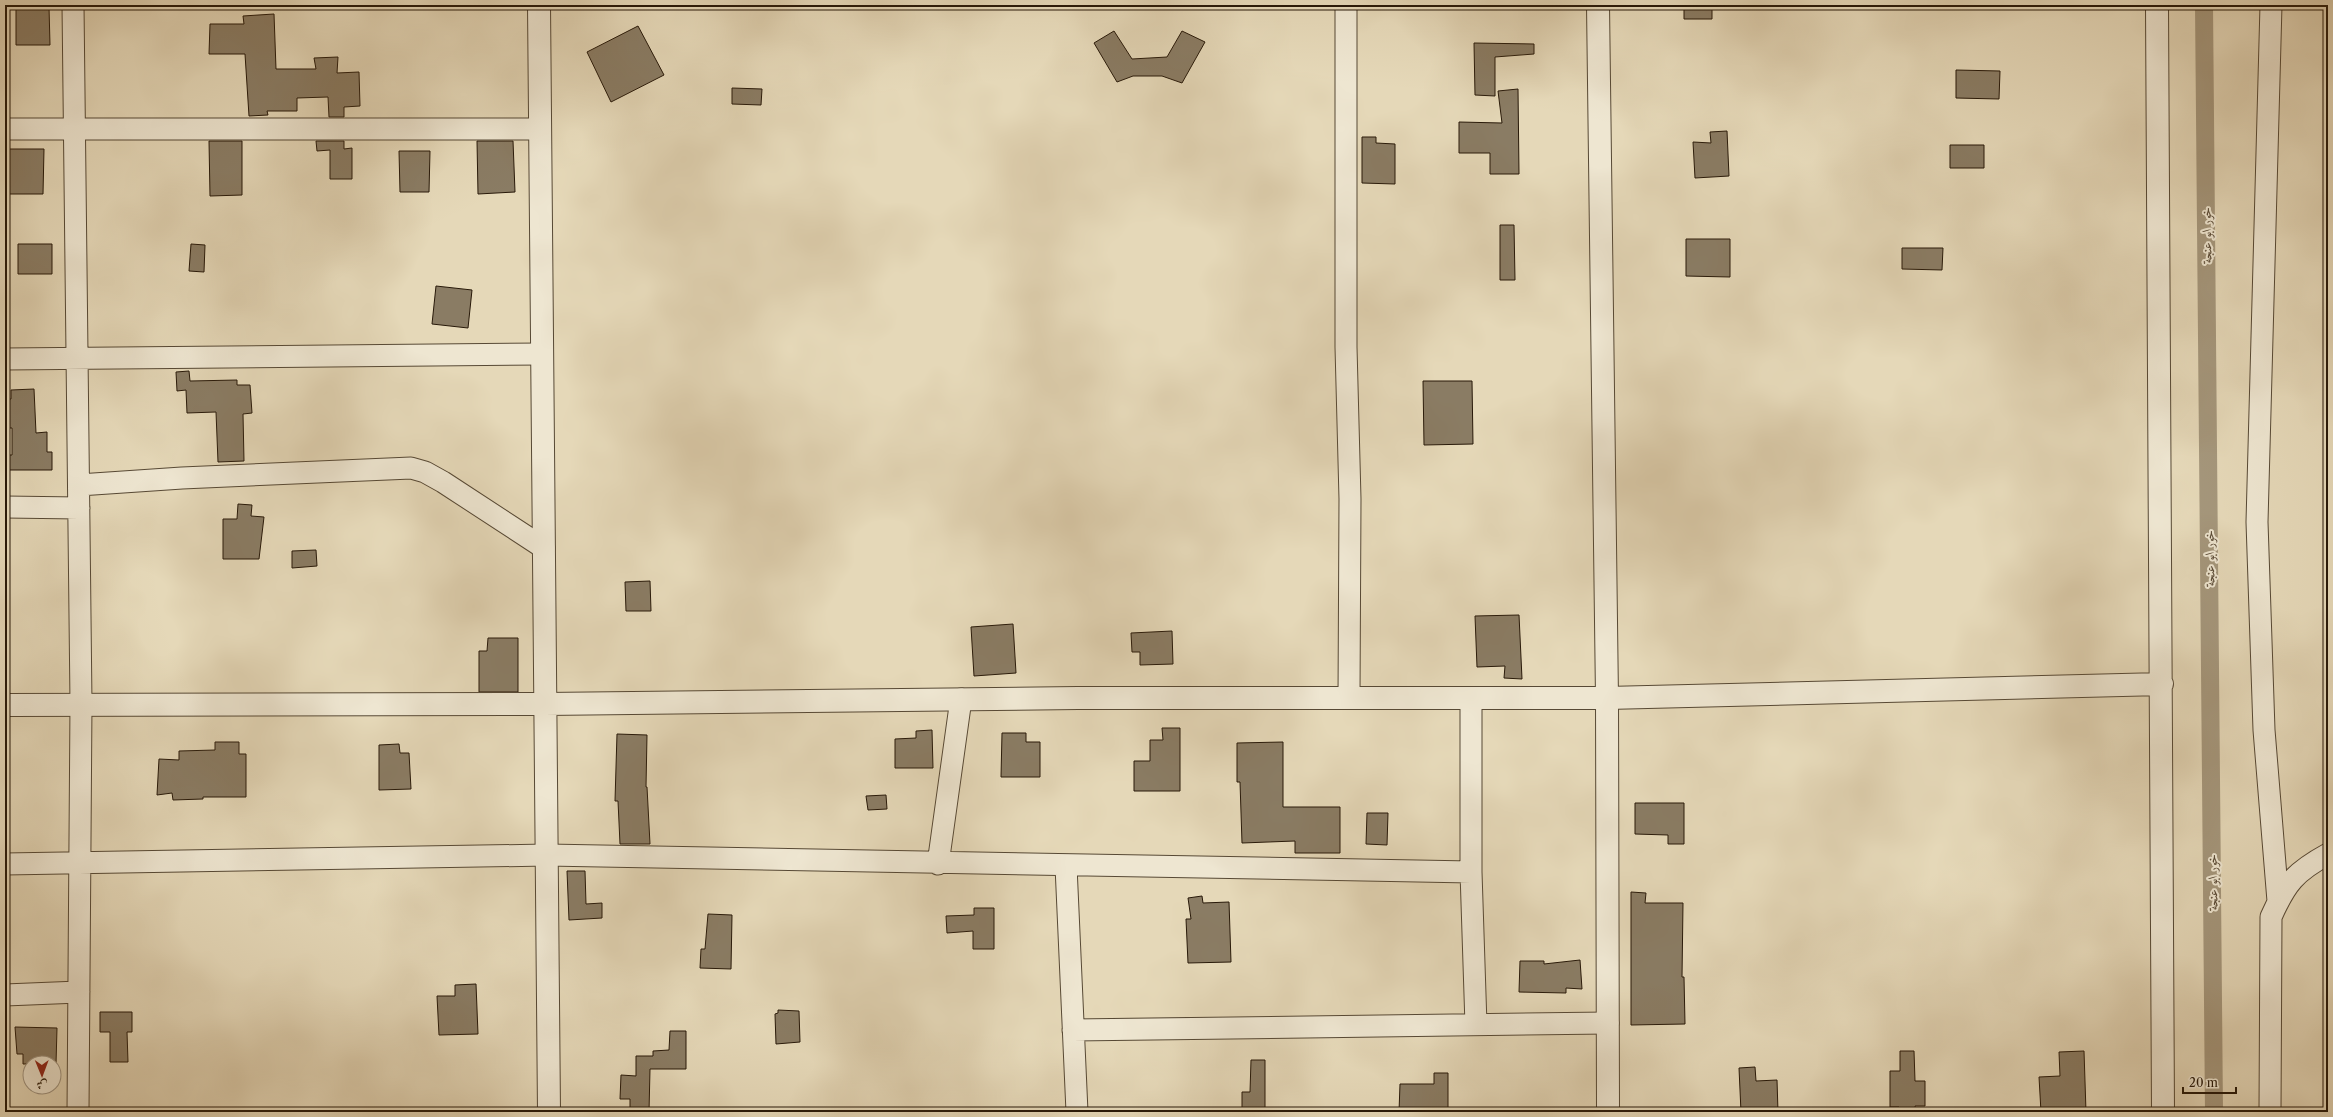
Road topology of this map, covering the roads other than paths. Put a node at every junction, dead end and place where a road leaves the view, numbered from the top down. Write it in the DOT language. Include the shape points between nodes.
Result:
graph roads {
  1 [pos="73,5"];
  2 [pos="539,5"];
  3 [pos="1346,5"];
  4 [pos="1598,5"];
  5 [pos="2157,5"];
  6 [pos="2271,5"];
  7 [pos="5,129"];
  8 [pos="74,129"];
  9 [pos="540,129"];
  10 [pos="542,354"];
  11 [pos="77,358"];
  12 [pos="5,359"];
  13 [pos="79,485"];
  14 [pos="5,507"];
  15 [pos="79,508"];
  16 [pos="544,548"];
  17 [pos="2162,684"];
  18 [pos="1349,698"];
  19 [pos="1471,698"];
  20 [pos="1607,698"];
  21 [pos="961,699"];
  22 [pos="81,703"];
  23 [pos="545,704"];
  24 [pos="5,705"];
  25 [pos="2328,854"];
  26 [pos="546,856"];
  27 [pos="80,863"];
  28 [pos="5,864"];
  29 [pos="938,864"];
  30 [pos="1066,866"];
  31 [pos="1471,872"];
  32 [pos="2278,901"];
  33 [pos="79,992"];
  34 [pos="5,995"];
  35 [pos="1608,1023"];
  36 [pos="1476,1025"];
  37 [pos="1073,1030"];
  38 [pos="78,1112"];
  39 [pos="549,1112"];
  40 [pos="1076,1112"];
  41 [pos="1608,1112"];
  42 [pos="2163,1112"];
  43 [pos="2270,1112"];
  1 -- 8 [label="street"];
  2 -- 9 [label="street"];
  3 -- 18 [label="street"];
  4 -- 20 [label="street"];
  5 -- 17 [label="street"];
  6 -- 32 [label="street" via="2257,522 2264,730"];
  7 -- 8 [label="street"];
  8 -- 9 [label="street"];
  8 -- 11 [label="street"];
  9 -- 10 [label="street"];
  10 -- 11 [label="street"];
  10 -- 16 [label="street"];
  11 -- 12 [label="street"];
  11 -- 13 [label="street"];
  13 -- 15 [label="street"];
  13 -- 16 [label="street" via="411,468 443,482"];
  14 -- 15 [label="street"];
  15 -- 22 [label="street"];
  16 -- 23 [label="street"];
  17 -- 20 [label="street"];
  17 -- 42 [label="street"];
  18 -- 19 [label="street"];
  18 -- 21 [label="street"];
  19 -- 20 [label="street"];
  19 -- 31 [label="street"];
  20 -- 35 [label="street"];
  21 -- 23 [label="street"];
  21 -- 29 [label="street"];
  22 -- 23 [label="street"];
  22 -- 24 [label="street"];
  22 -- 27 [label="street"];
  23 -- 26 [label="street"];
  25 -- 32 [label="street" via="2295,875"];
  26 -- 27 [label="street"];
  26 -- 29 [label="street"];
  26 -- 39 [label="street"];
  27 -- 28 [label="street"];
  27 -- 33 [label="street"];
  29 -- 30 [label="street"];
  30 -- 31 [label="street"];
  30 -- 37 [label="street"];
  31 -- 36 [label="street"];
  32 -- 43 [label="street" via="2271,917"];
  33 -- 34 [label="street"];
  33 -- 38 [label="street"];
  35 -- 36 [label="street"];
  35 -- 41 [label="street"];
  36 -- 37 [label="street"];
  37 -- 40 [label="street"];
}
